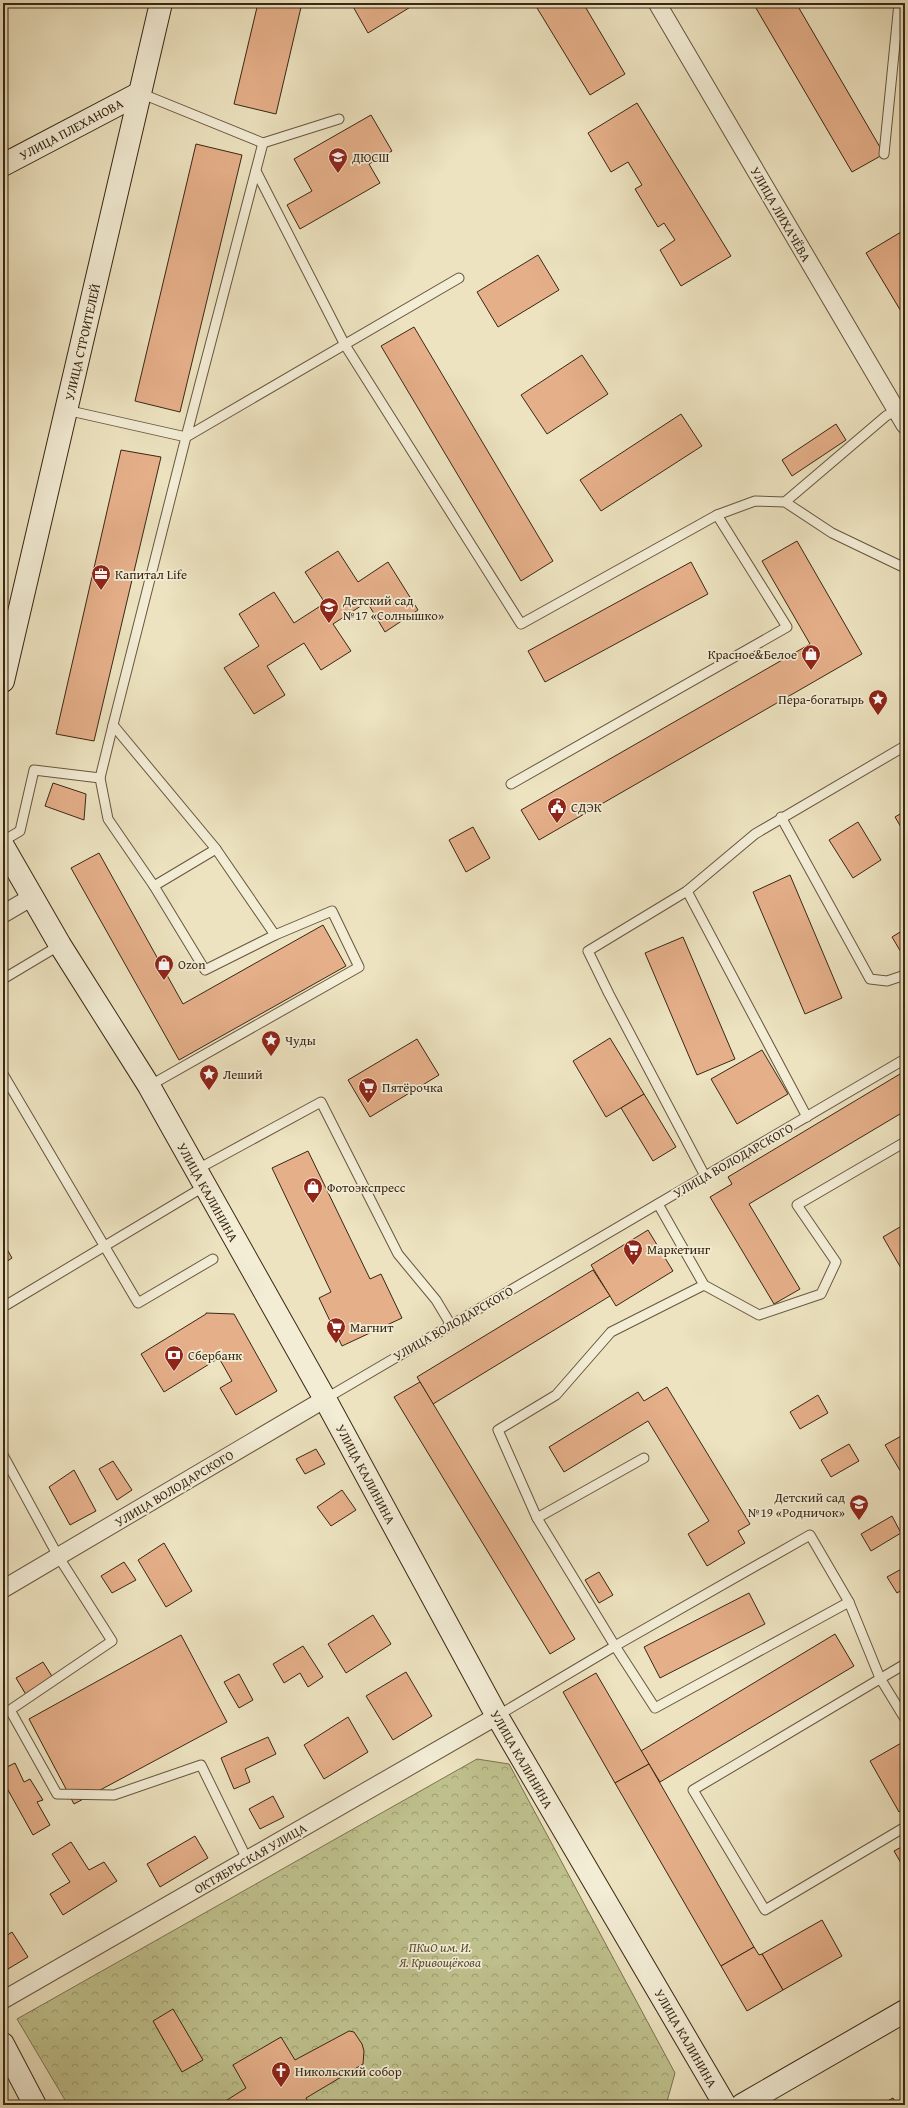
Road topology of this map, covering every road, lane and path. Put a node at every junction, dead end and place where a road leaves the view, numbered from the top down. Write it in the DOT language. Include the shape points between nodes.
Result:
graph roads {
  1 [pos="161,3"];
  2 [pos="657,3"];
  3 [pos="899,3"];
  4 [pos="140,93"];
  5 [pos="339,119"];
  6 [pos="263,143"];
  7 [pos="884,154"];
  8 [pos="3,166"];
  9 [pos="256,171"];
  10 [pos="459,278"];
  11 [pos="345,344"];
  12 [pos="901,408"];
  13 [pos="66,410"];
  14 [pos="905,425"];
  15 [pos="186,436"];
  16 [pos="785,502"];
  17 [pos="717,515"];
  18 [pos="905,568"];
  19 [pos="3,681"];
  20 [pos="113,725"];
  21 [pos="905,746"];
  22 [pos="100,778"];
  23 [pos="511,784"];
  24 [pos="781,817"];
  25 [pos="3,841"];
  26 [pos="3,846"];
  27 [pos="216,849"];
  28 [pos="154,886"];
  29 [pos="687,891"];
  30 [pos="32,897"];
  31 [pos="3,914"];
  32 [pos="275,935"];
  33 [pos="60,945"];
  34 [pos="905,975"];
  35 [pos="3,979"];
  36 [pos="905,1059"];
  37 [pos="3,1074"];
  38 [pos="149,1086"];
  39 [pos="806,1117"];
  40 [pos="905,1142"];
  41 [pos="705,1176"];
  42 [pos="201,1178"];
  43 [pos="658,1204"];
  44 [pos="105,1246"];
  45 [pos="213,1259"];
  46 [pos="704,1285"];
  47 [pos="3,1308"];
  48 [pos="450,1325"];
  49 [pos="325,1399"];
  50 [pos="3,1455"];
  51 [pos="644,1458"];
  52 [pos="537,1518"];
  53 [pos="58,1556"];
  54 [pos="3,1589"];
  55 [pos="849,1602"];
  56 [pos="616,1646"];
  57 [pos="905,1664"];
  58 [pos="880,1678"];
  59 [pos="497,1716"];
  60 [pos="905,1719"];
  61 [pos="905,1827"];
  62 [pos="247,1859"];
  63 [pos="3,2000"];
  64 [pos="905,2012"];
  65 [pos="3,2044"];
  66 [pos="35,2105"];
  67 [pos="725,2105"];
  68 [pos="742,2105"];
  1 -- 4 [label="main road, УЛИЦА СТРОИТЕЛЕЙ"];
  2 -- 12 [label="street, УЛИЦА ЛИХАЧЁВА"];
  3 -- 7 [label="lane"];
  4 -- 6 [label="lane"];
  4 -- 8 [label="main road, УЛИЦА ПЛЕХАНОВА"];
  4 -- 13 [label="main road, УЛИЦА СТРОИТЕЛЕЙ"];
  5 -- 6 [label="lane"];
  6 -- 9 [label="lane"];
  9 -- 11 [label="lane"];
  9 -- 15 [label="lane"];
  10 -- 11 [label="lane"];
  11 -- 15 [label="lane"];
  11 -- 17 [label="lane" via="521,624"];
  12 -- 14 [label="street, УЛИЦА ЛИХАЧЁВА"];
  12 -- 16 [label="lane" via="886,416"];
  13 -- 15 [label="lane"];
  13 -- 19 [label="main road, УЛИЦА СТРОИТЕЛЕЙ"];
  15 -- 20 [label="lane"];
  16 -- 17 [label="lane" via="755,502"];
  16 -- 18 [label="lane" via="832,533"];
  17 -- 23 [label="lane" via="787,627"];
  20 -- 22 [label="lane"];
  20 -- 27 [label="lane"];
  21 -- 24 [label="lane"];
  22 -- 25 [label="lane" via="34,770 20,831"];
  22 -- 28 [label="lane" via="108,819"];
  24 -- 29 [label="lane" via="728,855"];
  24 -- 34 [label="lane" via="870,979 887,980"];
  26 -- 30 [label="main road, УЛИЦА КАЛИНИНА"];
  27 -- 28 [label="lane"];
  27 -- 32 [label="lane"];
  28 -- 32 [label="lane" via="205,970"];
  29 -- 39 [label="lane"];
  29 -- 41 [label="lane" via="588,951"];
  30 -- 31 [label="street"];
  30 -- 33 [label="main road, УЛИЦА КАЛИНИНА"];
  32 -- 38 [label="lane" via="332,911 359,967"];
  33 -- 35 [label="lane"];
  33 -- 38 [label="main road, УЛИЦА КАЛИНИНА"];
  36 -- 39 [label="lane, УЛИЦА ВОЛОДАРСКОГО"];
  37 -- 44 [label="lane"];
  38 -- 42 [label="main road, УЛИЦА КАЛИНИНА"];
  39 -- 41 [label="lane, УЛИЦА ВОЛОДАРСКОГО"];
  40 -- 46 [label="lane" via="797,1205 836,1262 821,1294 759,1315"];
  41 -- 43 [label="lane, УЛИЦА ВОЛОДАРСКОГО"];
  42 -- 44 [label="lane"];
  42 -- 48 [label="lane" via="322,1102 398,1254 436,1300"];
  42 -- 49 [label="main road, УЛИЦА КАЛИНИНА"];
  43 -- 46 [label="lane"];
  43 -- 48 [label="lane, УЛИЦА ВОЛОДАРСКОГО"];
  44 -- 45 [label="lane" via="138,1303"];
  44 -- 47 [label="lane"];
  46 -- 52 [label="lane" via="611,1332 556,1395 498,1430"];
  48 -- 49 [label="lane, УЛИЦА ВОЛОДАРСКОГО"];
  49 -- 53 [label="street, УЛИЦА ВОЛОДАРСКОГО"];
  49 -- 59 [label="main road, УЛИЦА КАЛИНИНА"];
  50 -- 53 [label="lane"];
  51 -- 52 [label="lane"];
  52 -- 56 [label="lane"];
  53 -- 54 [label="street, УЛИЦА ВОЛОДАРСКОГО"];
  53 -- 62 [label="lane" via="112,1641 10,1710 57,1794 114,1795 201,1765"];
  55 -- 56 [label="lane" via="655,1708"];
  55 -- 56 [label="lane" via="810,1535"];
  55 -- 58 [label="lane"];
  56 -- 59 [label="lane"];
  57 -- 58 [label="lane"];
  58 -- 60 [label="lane"];
  58 -- 61 [label="lane" via="693,1790 765,1910"];
  59 -- 62 [label="street, ОКТЯБРЬСКАЯ УЛИЦА"];
  59 -- 67 [label="main road, УЛИЦА КАЛИНИНА"];
  62 -- 63 [label="street, ОКТЯБРЬСКАЯ УЛИЦА"];
  64 -- 68 [label="main road"];
  65 -- 66 [label="main road"];
}
